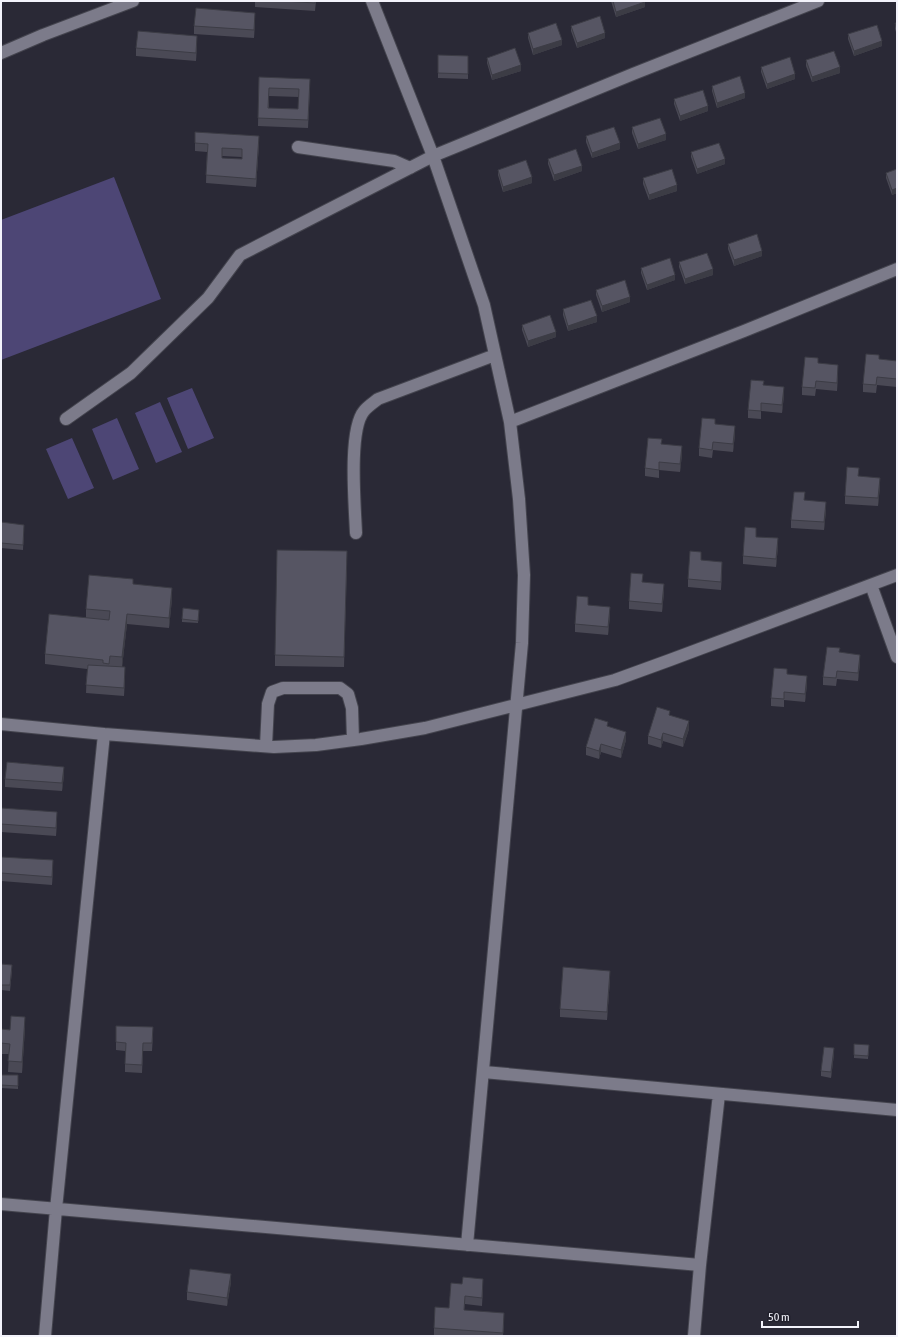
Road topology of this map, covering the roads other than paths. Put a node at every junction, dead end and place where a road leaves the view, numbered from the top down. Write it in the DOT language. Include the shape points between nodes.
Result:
graph roads {
  1 [pos="134,1"];
  2 [pos="372,1"];
  3 [pos="818,1"];
  4 [pos="1,53"];
  5 [pos="298,147"];
  6 [pos="434,156"];
  7 [pos="410,168"];
  8 [pos="897,268"];
  9 [pos="495,355"];
  10 [pos="66,419"];
  11 [pos="510,422"];
  12 [pos="356,533"];
  13 [pos="897,574"];
  14 [pos="871,585"];
  15 [pos="897,657"];
  16 [pos="517,705"];
  17 [pos="1,724"];
  18 [pos="104,734"];
  19 [pos="353,740"];
  20 [pos="266,746"];
  21 [pos="484,1072"];
  22 [pos="719,1094"];
  23 [pos="897,1110"];
  24 [pos="1,1204"];
  25 [pos="56,1209"];
  26 [pos="467,1245"];
  27 [pos="700,1266"];
  28 [pos="45,1336"];
  29 [pos="694,1336"];
  1 -- 4 [label="street"];
  2 -- 6 [label="street"];
  3 -- 6 [label="street"];
  5 -- 7 [label="street" via="394,161"];
  6 -- 7 [label="street"];
  6 -- 9 [label="street" via="484,304"];
  7 -- 10 [label="street" via="240,255 208,298 131,373"];
  8 -- 11 [label="street"];
  9 -- 11 [label="street"];
  9 -- 12 [label="street" via="378,399 363,412 354,448"];
  11 -- 16 [label="street" via="524,576"];
  13 -- 14 [label="street"];
  14 -- 15 [label="street"];
  14 -- 16 [label="street" via="615,680"];
  16 -- 19 [label="street" via="425,728"];
  16 -- 21 [label="street"];
  17 -- 18 [label="street"];
  18 -- 20 [label="street"];
  18 -- 25 [label="street"];
  19 -- 20 [label="street" via="316,745"];
  19 -- 20 [label="street" via="352,708 348,694 340,688 283,688 272,692 268,704"];
  21 -- 22 [label="street"];
  21 -- 26 [label="street"];
  22 -- 23 [label="street"];
  22 -- 27 [label="street"];
  24 -- 25 [label="street"];
  25 -- 26 [label="street"];
  25 -- 28 [label="street"];
  26 -- 27 [label="street"];
  27 -- 29 [label="street"];
}
